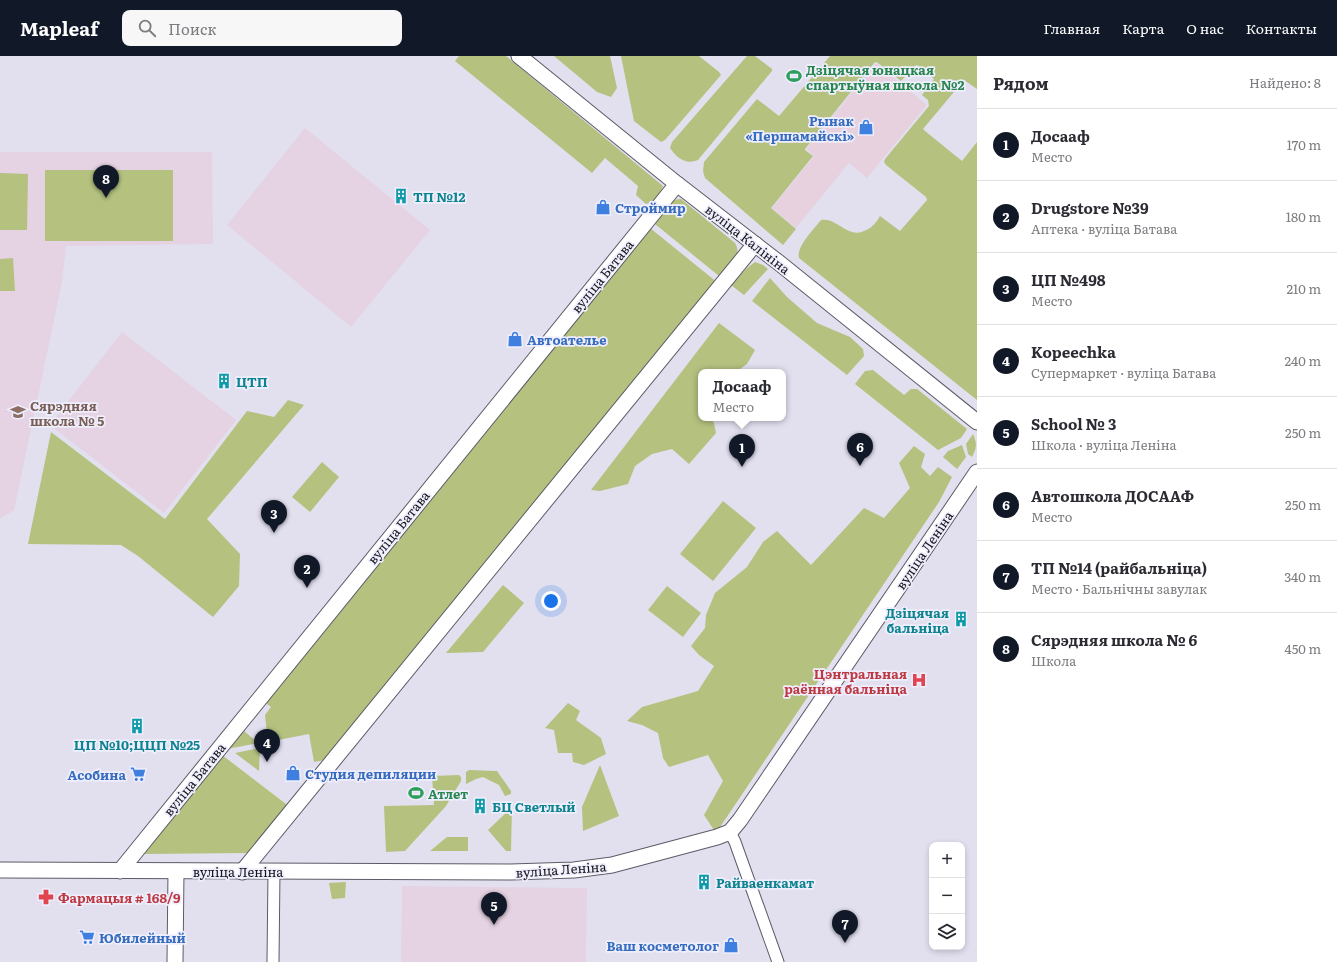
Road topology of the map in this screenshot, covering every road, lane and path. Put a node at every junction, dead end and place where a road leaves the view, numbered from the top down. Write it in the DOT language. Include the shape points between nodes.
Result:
graph roads {
  1 [pos="519,56"];
  2 [pos="677,184"];
  3 [pos="756,244"];
  4 [pos="977,422"];
  5 [pos="977,472"];
  6 [pos="730,832"];
  7 [pos="0,870"];
  8 [pos="120,871"];
  9 [pos="176,871"];
  10 [pos="274,871"];
  11 [pos="242,872"];
  12 [pos="175,962"];
  13 [pos="273,962"];
  14 [pos="778,962"];
  1 -- 2 [label="street, вуліца Калініна"];
  2 -- 3 [label="street, вуліца Калініна"];
  2 -- 8 [label="street, вуліца Батава"];
  3 -- 4 [label="street, вуліца Калініна"];
  3 -- 11 [label="street"];
  5 -- 6 [label="street, вуліца Леніна"];
  6 -- 10 [label="street, вуліца Леніна" via="612,865 574,870"];
  6 -- 14 [label="street"];
  7 -- 8 [label="street, вуліца Леніна"];
  8 -- 9 [label="street, вуліца Леніна"];
  9 -- 11 [label="street, вуліца Леніна"];
  9 -- 12 [label="street"];
  10 -- 11 [label="street, вуліца Леніна"];
  10 -- 13 [label="street"];
}
